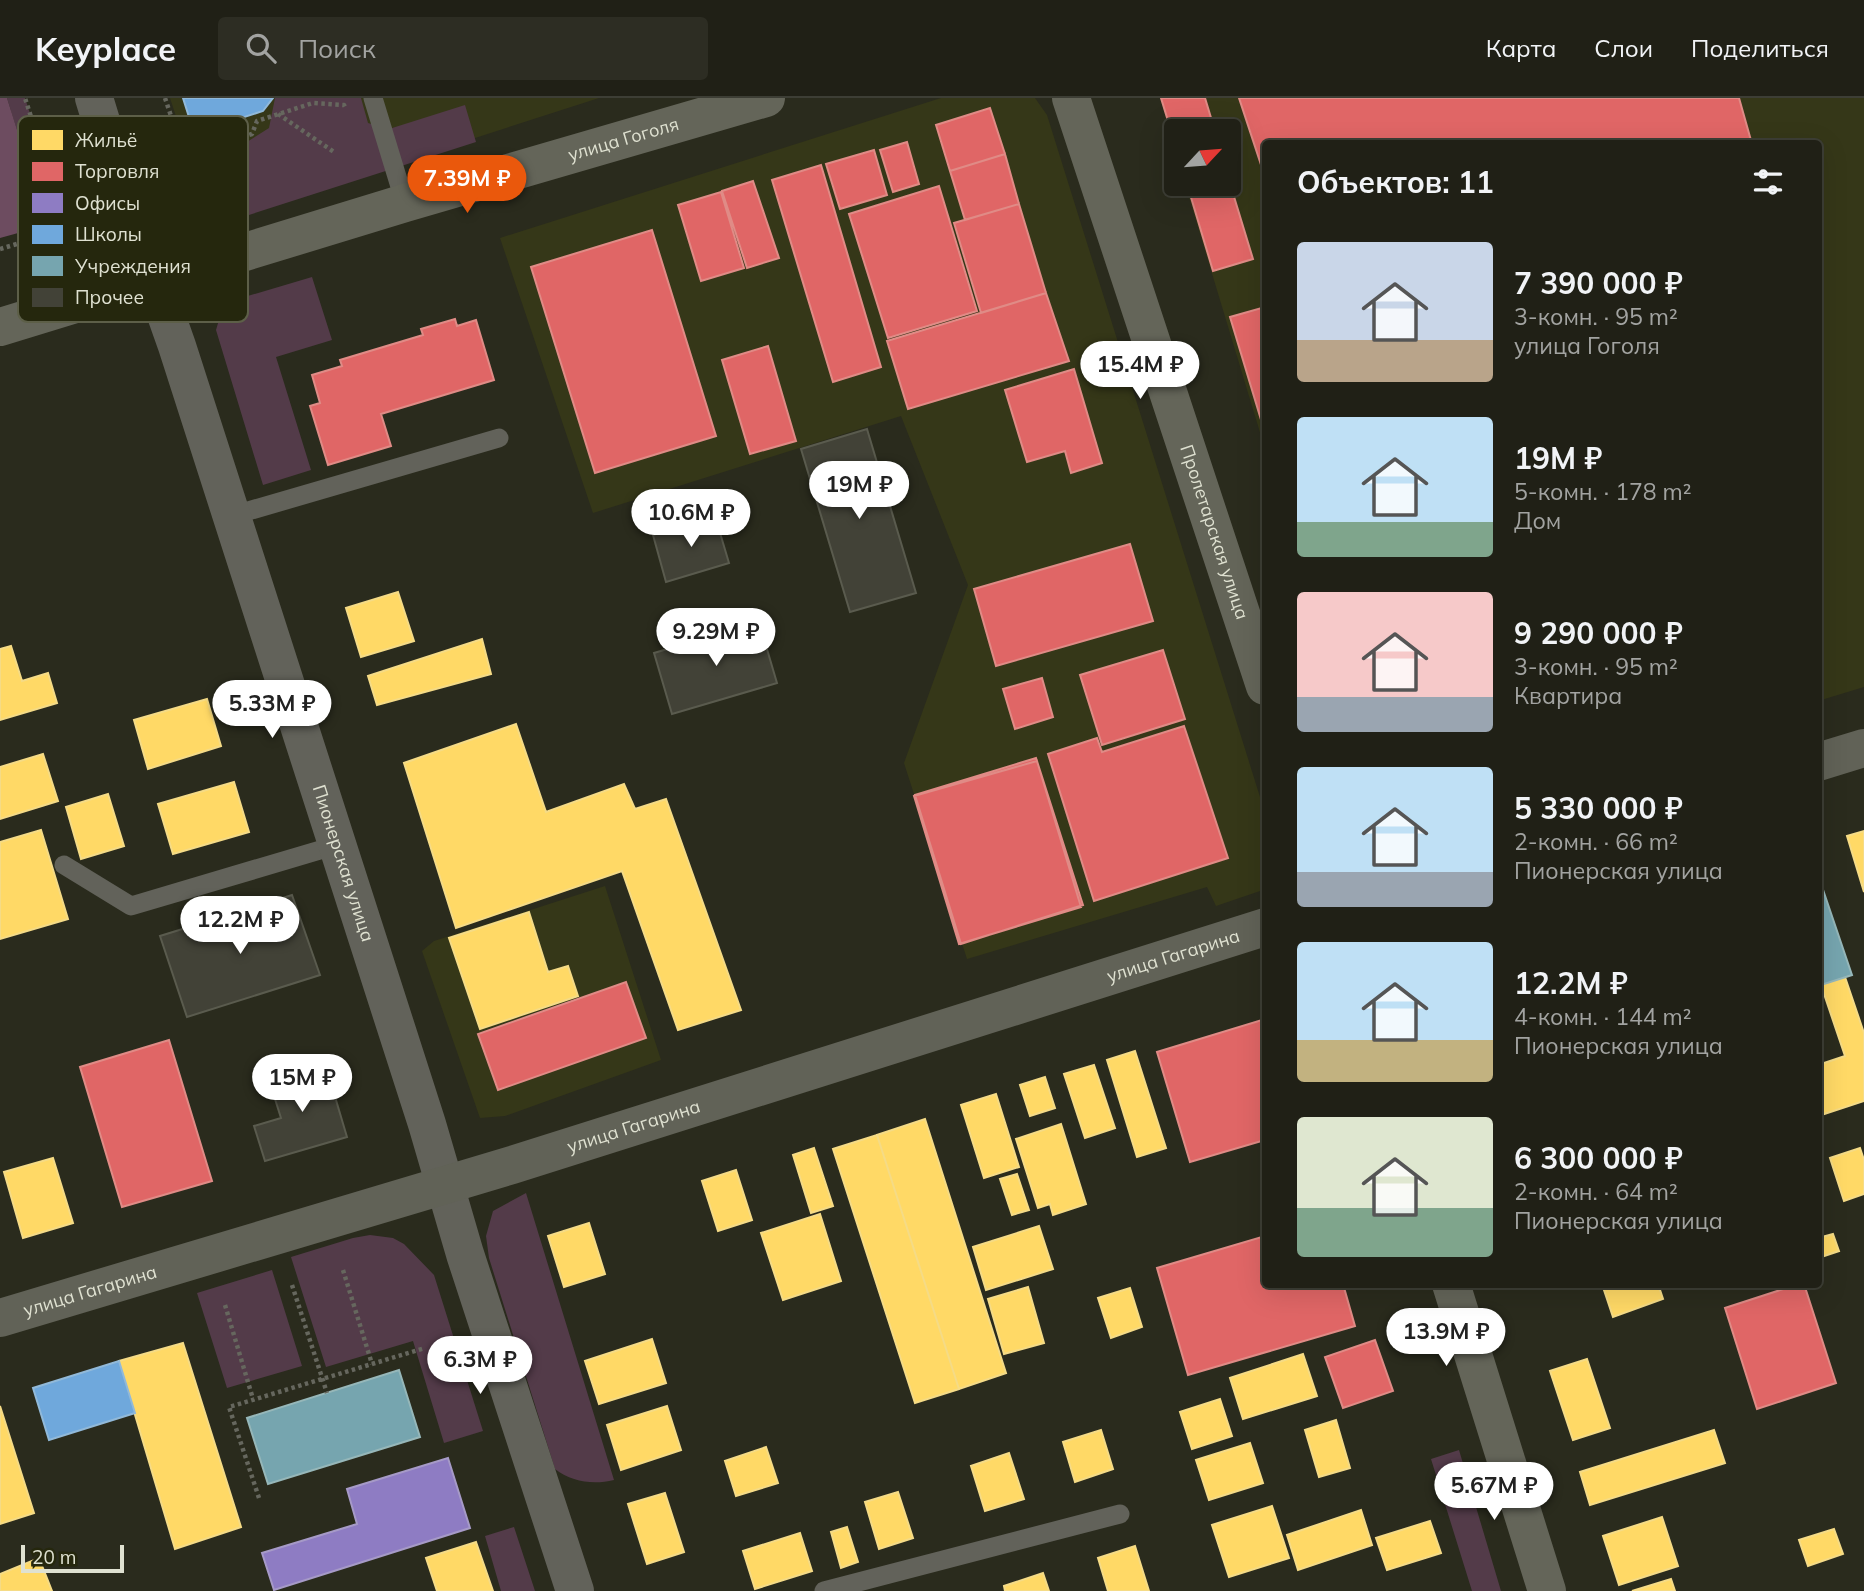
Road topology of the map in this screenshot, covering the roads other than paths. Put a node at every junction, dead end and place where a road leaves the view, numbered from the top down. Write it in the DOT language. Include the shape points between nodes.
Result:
graph roads {
  1 [pos="94,98"];
  2 [pos="373,98"];
  3 [pos="766,98"];
  4 [pos="1070,98"];
  5 [pos="100,116"];
  6 [pos="405,203"];
  7 [pos="248,250"];
  8 [pos="18,321"];
  9 [pos="167,322"];
  10 [pos="0,327"];
  11 [pos="499,438"];
  12 [pos="232,516"];
  13 [pos="1262,677"];
  14 [pos="1864,748"];
  15 [pos="1822,761"];
  16 [pos="337,845"];
  17 [pos="64,865"];
  18 [pos="1262,928"];
  19 [pos="445,1184"];
  20 [pos="1452,1288"];
  21 [pos="0,1318"];
  22 [pos="1120,1514"];
  23 [pos="575,1591"];
  24 [pos="824,1591"];
  25 [pos="1547,1591"];
  1 -- 5 [label="street, Пионерская улица"];
  2 -- 6 [label="lane"];
  3 -- 6 [label="main road, улица Гоголя"];
  4 -- 13 [label="main road, Пролетарская улица"];
  6 -- 7 [label="main road, улица Гоголя"];
  8 -- 10 [label="main road, улица Гоголя"];
  9 -- 12 [label="street, Пионерская улица"];
  11 -- 12 [label="lane"];
  12 -- 16 [label="street, Пионерская улица"];
  14 -- 15 [label="main road"];
  16 -- 17 [label="lane" via="131,906"];
  16 -- 19 [label="street, Пионерская улица"];
  18 -- 19 [label="main road, улица Гагарина"];
  19 -- 21 [label="main road, улица Гагарина"];
  19 -- 23 [label="street, Пионерская улица"];
  20 -- 25 [label="main road"];
  22 -- 24 [label="lane"];
}
